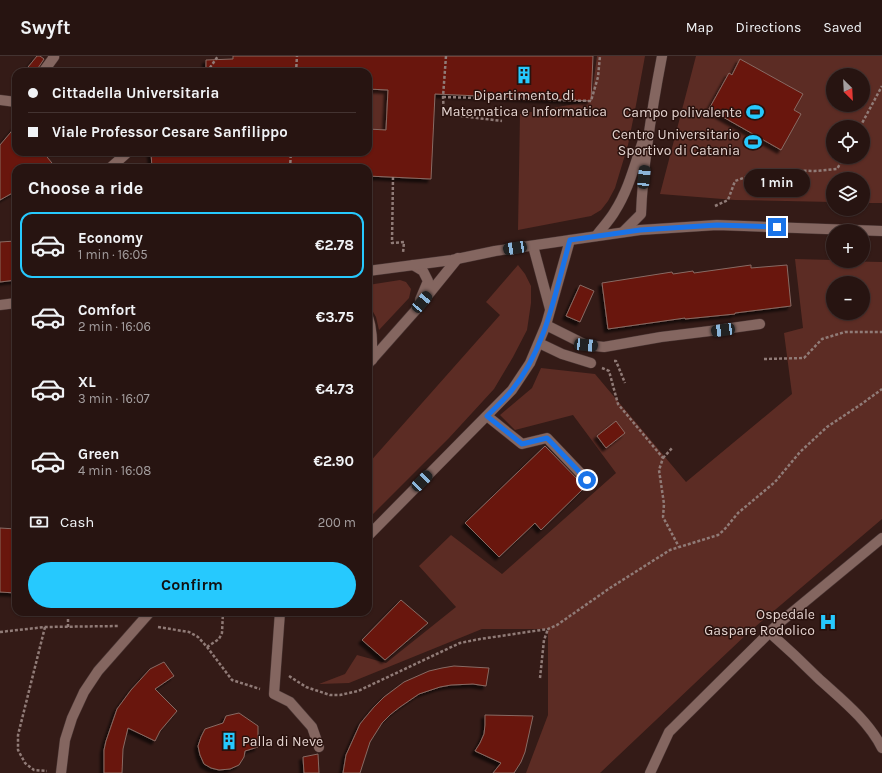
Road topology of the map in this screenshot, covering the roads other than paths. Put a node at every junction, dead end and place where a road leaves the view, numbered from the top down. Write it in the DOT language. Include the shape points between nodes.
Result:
graph roads {
  1 [pos="53,56"];
  2 [pos="662,56"];
  3 [pos="46,68"];
  4 [pos="0,100"];
  5 [pos="12,102"];
  6 [pos="650,119"];
  7 [pos="124,156"];
  8 [pos="114,164"];
  9 [pos="882,231"];
  10 [pos="623,232"];
  11 [pos="596,236"];
  12 [pos="570,240"];
  13 [pos="533,246"];
  14 [pos="458,258"];
  15 [pos="413,266"];
  16 [pos="372,271"];
  17 [pos="12,304"];
  18 [pos="0,305"];
  19 [pos="415,311"];
  20 [pos="550,311"];
  21 [pos="760,324"];
  22 [pos="546,325"];
  23 [pos="539,343"];
  24 [pos="372,360"];
  25 [pos="591,363"];
  26 [pos="487,416"];
  27 [pos="587,480"];
  28 [pos="372,532"];
  29 [pos="882,538"];
  30 [pos="146,616"];
  31 [pos="280,616"];
  32 [pos="769,632"];
  33 [pos="319,747"];
  34 [pos="882,748"];
  35 [pos="62,773"];
  36 [pos="650,773"];
  1 -- 3 [label="lane"];
  2 -- 6 [label="lane"];
  4 -- 5 [label="lane"];
  6 -- 10 [label="lane" via="641,214"];
  6 -- 11 [label="lane" via="626,191 616,210"];
  7 -- 8 [label="lane"];
  9 -- 10 [label="lane" via="717,225"];
  10 -- 11 [label="lane"];
  11 -- 12 [label="lane"];
  12 -- 13 [label="lane"];
  12 -- 20 [label="lane"];
  13 -- 14 [label="lane"];
  13 -- 20 [label="lane"];
  14 -- 15 [label="lane"];
  14 -- 19 [label="lane"];
  15 -- 16 [label="lane"];
  15 -- 19 [label="lane" via="423,271 428,281"];
  17 -- 18 [label="lane"];
  19 -- 24 [label="lane"];
  20 -- 22 [label="lane"];
  21 -- 22 [label="lane" via="661,336 604,347 586,345"];
  22 -- 23 [label="lane"];
  23 -- 25 [label="lane" via="562,354"];
  23 -- 26 [label="lane" via="530,363 512,390"];
  26 -- 27 [label="lane" via="522,444 547,438"];
  26 -- 28 [label="lane"];
  29 -- 32 [label="lane"];
  30 -- 35 [label="lane" via="98,671 84,692 65,740"];
  31 -- 33 [label="lane" via="274,694 290,702 312,726"];
  32 -- 34 [label="lane" via="844,701 865,723"];
  32 -- 36 [label="lane" via="669,732"];
}
